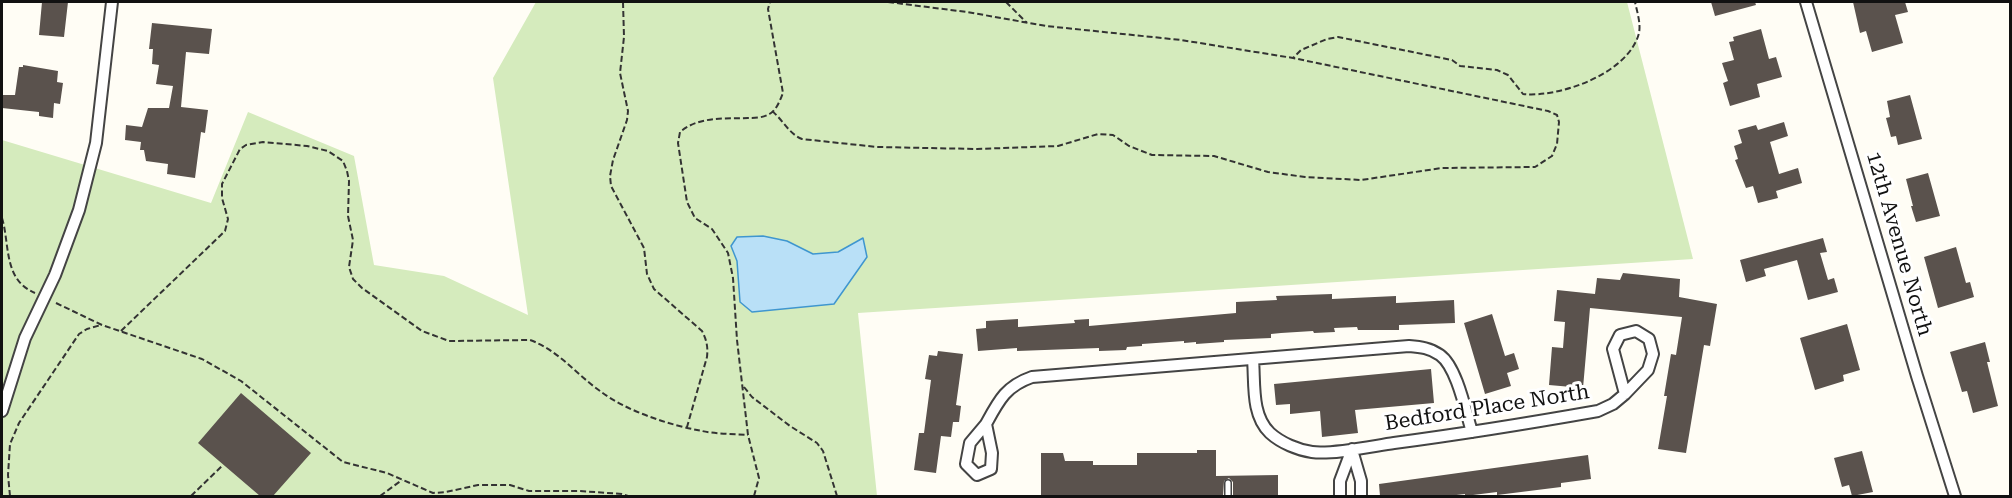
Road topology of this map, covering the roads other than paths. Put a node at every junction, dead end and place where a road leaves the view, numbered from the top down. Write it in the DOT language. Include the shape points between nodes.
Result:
graph roads {
  1 [pos="112,2"];
  2 [pos="1806,2"];
  3 [pos="1253,359"];
  4 [pos="1625,394"];
  5 [pos="2,411"];
  6 [pos="986,424"];
  7 [pos="1472,432"];
  8 [pos="1352,449"];
  9 [pos="1228,483"];
  10 [pos="1228,496"];
  11 [pos="1340,496"];
  12 [pos="1361,496"];
  13 [pos="1955,496"];
  1 -- 5 [label="street" via="96,143 79,210 26,338"];
  2 -- 13 [label="street, 12th Avenue North"];
  3 -- 6 [label="street" via="1032,377 1017,382 1005,393"];
  3 -- 7 [label="street" via="1409,346 1427,348 1442,356 1451,369"];
  3 -- 8 [label="street, Bedford Place North" via="1259,419 1270,433 1285,443 1314,452"];
  4 -- 4 [label="street, Bedford Place North" via="1648,370 1653,354 1649,339 1636,330 1620,335 1612,349"];
  4 -- 7 [label="street, Bedford Place North" via="1598,411"];
  7 -- 8 [label="street, Bedford Place North"];
  8 -- 11 [label="street" via="1340,481"];
  8 -- 12 [label="street"];
  9 -- 10 [label="lane"];
}
